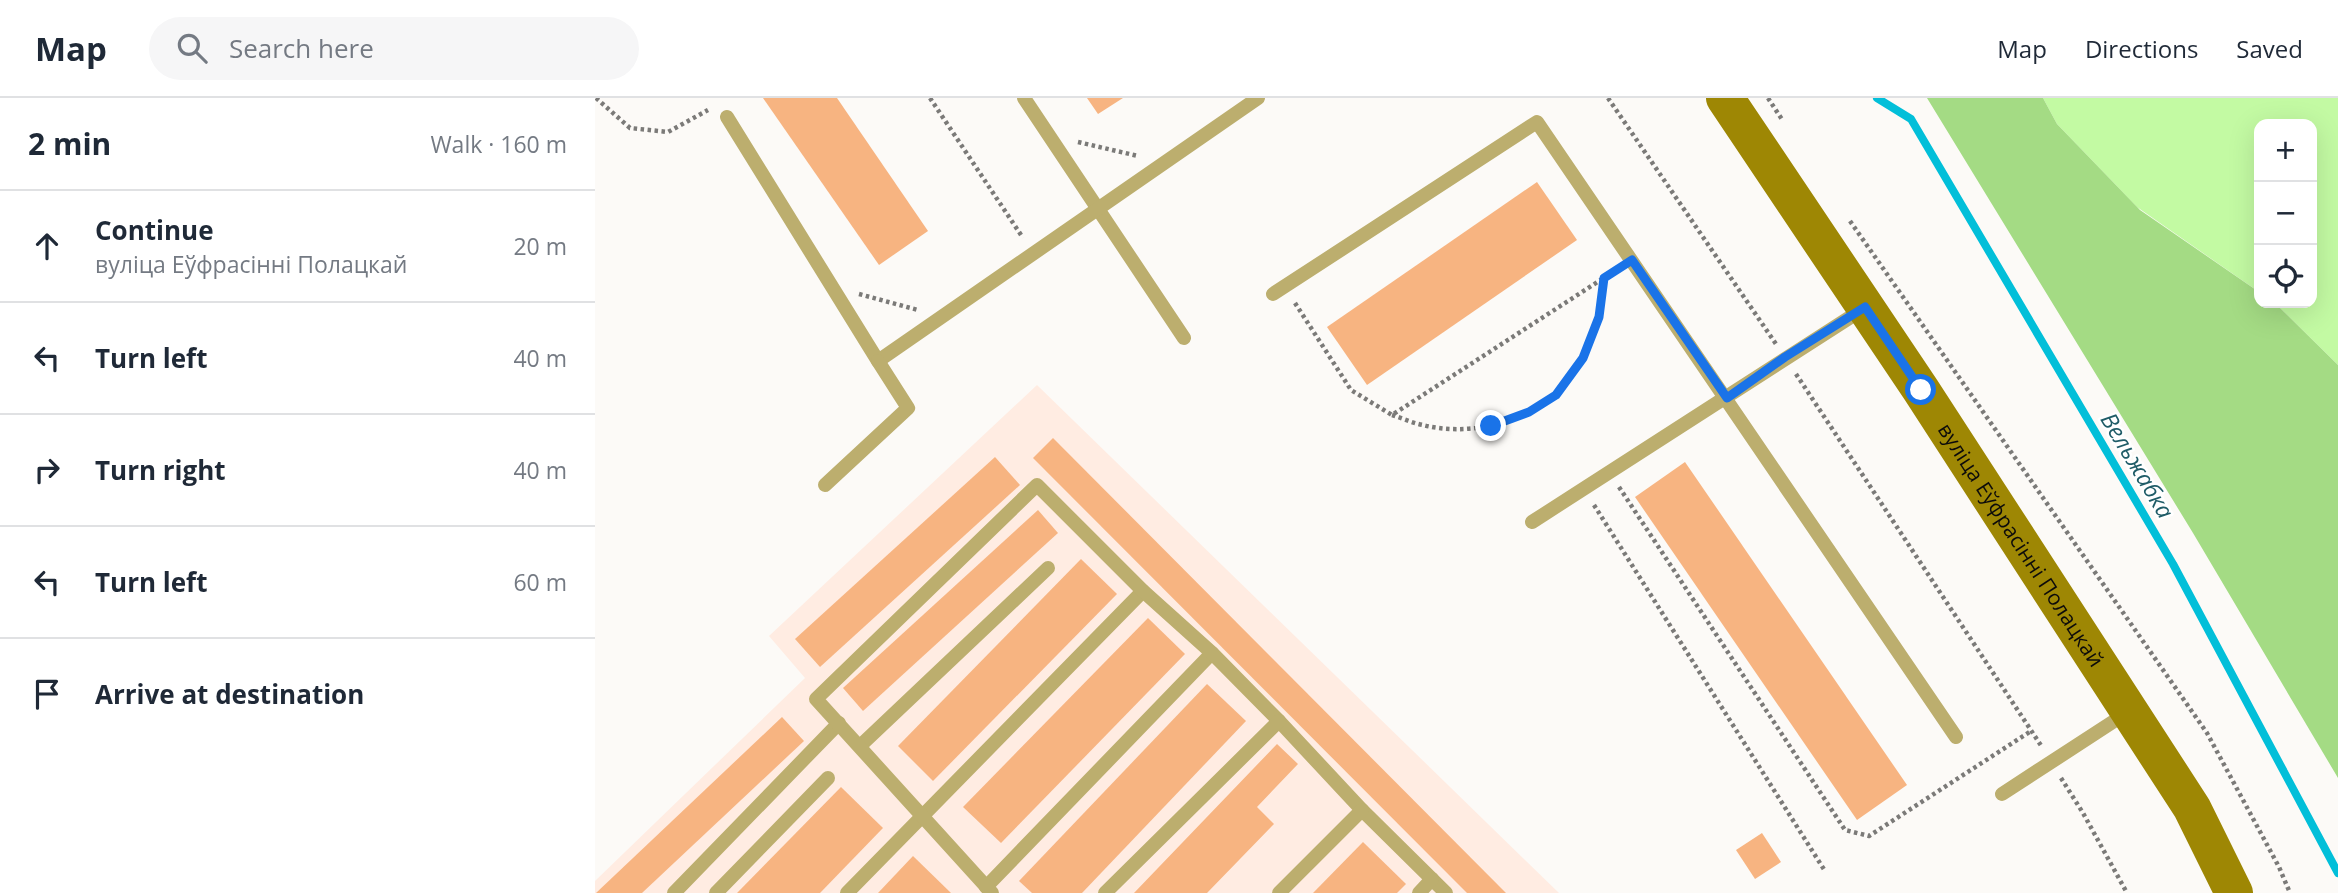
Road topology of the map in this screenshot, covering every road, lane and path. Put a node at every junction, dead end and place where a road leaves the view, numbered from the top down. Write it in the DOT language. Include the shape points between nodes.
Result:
graph roads {
  1 [pos="597,98"];
  2 [pos="930,98"];
  3 [pos="1024,98"];
  4 [pos="1258,98"];
  5 [pos="1608,98"];
  6 [pos="1725,98"];
  7 [pos="1768,98"];
  8 [pos="711,108"];
  9 [pos="727,117"];
  10 [pos="1789,130"];
  11 [pos="1071,132"];
  12 [pos="1140,157"];
  13 [pos="1098,208"];
  14 [pos="1846,215"];
  15 [pos="1025,241"];
  16 [pos="1632,260"];
  17 [pos="1604,278"];
  18 [pos="1279,290"];
  19 [pos="857,293"];
  20 [pos="1865,307"];
  21 [pos="922,311"];
  22 [pos="1184,338"];
  23 [pos="1785,357"];
  24 [pos="878,361"];
  25 [pos="1727,398"];
  26 [pos="1392,415"];
  27 [pos="1610,473"];
  28 [pos="825,485"];
  29 [pos="1584,489"];
  30 [pos="1532,522"];
  31 [pos="1048,568"];
  32 [pos="1143,591"];
  33 [pos="1212,653"];
  34 [pos="2129,712"];
  35 [pos="1279,721"];
  36 [pos="839,723"];
  37 [pos="2031,731"];
  38 [pos="1956,737"];
  39 [pos="860,746"];
  40 [pos="2051,762"];
  41 [pos="828,778"];
  42 [pos="2002,794"];
  43 [pos="1362,810"];
  44 [pos="923,815"];
  45 [pos="1825,872"];
  46 [pos="1433,879"];
  47 [pos="989,890"];
  48 [pos="674,893"];
  49 [pos="716,893"];
  50 [pos="847,893"];
  51 [pos="1105,893"];
  52 [pos="1279,893"];
  53 [pos="1419,893"];
  54 [pos="1446,893"];
  55 [pos="2127,893"];
  56 [pos="2234,893"];
  57 [pos="2290,893"];
  1 -- 8 [label="path" via="630,128 668,132"];
  2 -- 15 [label="path"];
  3 -- 13 [label="lane"];
  4 -- 13 [label="lane"];
  5 -- 23 [label="path"];
  6 -- 20 [label="street, вуліца Еўфрасінні Полацкай"];
  7 -- 10 [label="path"];
  9 -- 24 [label="lane"];
  11 -- 12 [label="path" via="1079,143"];
  13 -- 22 [label="lane"];
  13 -- 24 [label="lane"];
  14 -- 57 [label="path" via="2207,733"];
  16 -- 17 [label="path"];
  16 -- 18 [label="lane" via="1537,122"];
  16 -- 25 [label="lane"];
  17 -- 26 [label="path"];
  17 -- 26 [label="path" via="1599,317 1583,358 1556,395 1529,412 1491,426 1424,426"];
  18 -- 26 [label="path" via="1351,390"];
  19 -- 21 [label="path"];
  20 -- 23 [label="lane"];
  20 -- 34 [label="street, вуліца Еўфрасінні Полацкай"];
  23 -- 25 [label="lane"];
  23 -- 37 [label="path"];
  24 -- 28 [label="lane" via="908,408"];
  25 -- 27 [label="lane"];
  25 -- 38 [label="lane"];
  27 -- 29 [label="lane"];
  27 -- 37 [label="path" via="1845,830 1869,836"];
  29 -- 30 [label="lane"];
  29 -- 45 [label="path"];
  31 -- 39 [label="lane"];
  32 -- 33 [label="lane"];
  32 -- 36 [label="lane" via="1037,485 816,699"];
  32 -- 44 [label="lane"];
  33 -- 35 [label="lane"];
  33 -- 47 [label="lane"];
  34 -- 40 [label="lane"];
  34 -- 56 [label="street, вуліца Еўфрасінні Полацкай" via="2192,808"];
  35 -- 43 [label="lane"];
  35 -- 51 [label="lane"];
  36 -- 39 [label="lane"];
  36 -- 48 [label="lane"];
  37 -- 40 [label="path"];
  39 -- 44 [label="lane"];
  40 -- 42 [label="lane"];
  40 -- 55 [label="path"];
  41 -- 49 [label="lane"];
  43 -- 46 [label="lane"];
  43 -- 52 [label="lane"];
  44 -- 47 [label="lane"];
  44 -- 50 [label="lane"];
  46 -- 53 [label="lane"];
  46 -- 54 [label="lane"];
}
